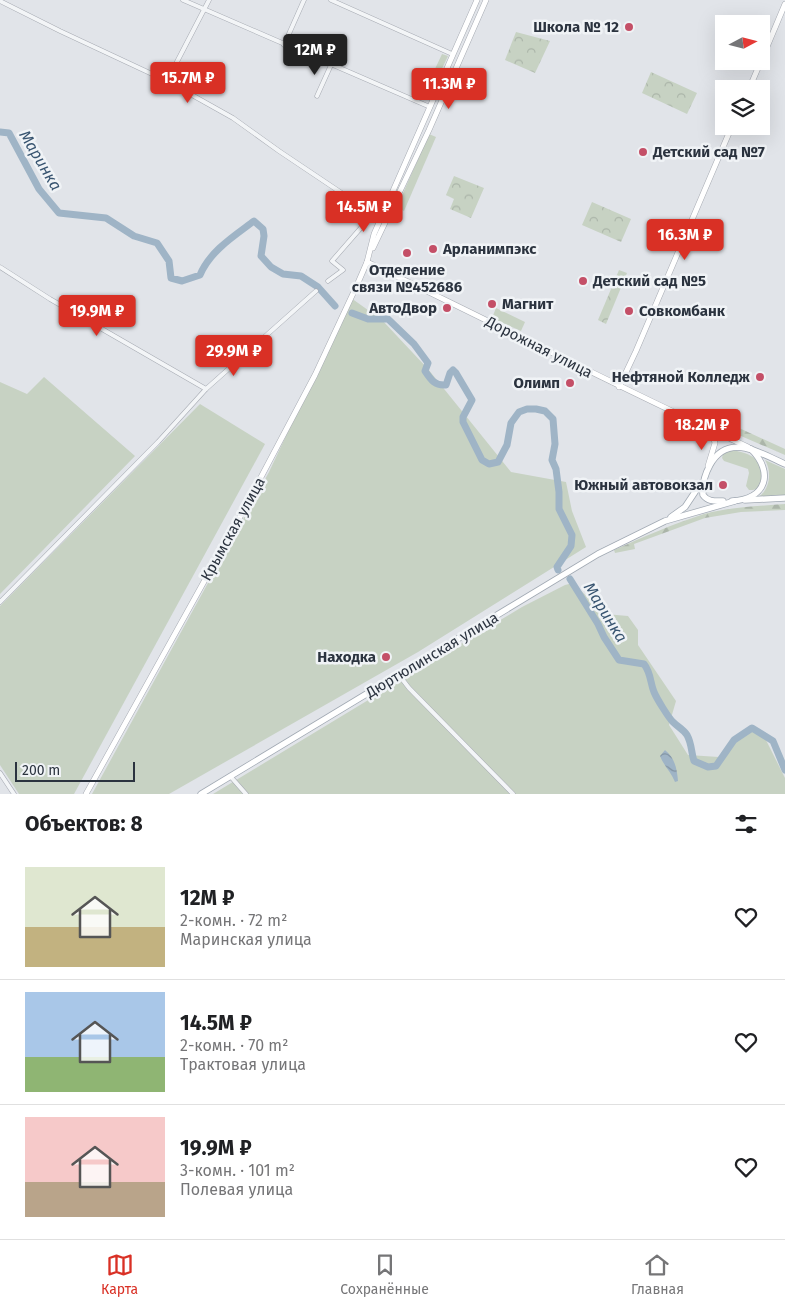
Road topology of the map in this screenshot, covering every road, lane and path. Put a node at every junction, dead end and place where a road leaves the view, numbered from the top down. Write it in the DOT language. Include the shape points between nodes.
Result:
graph roads {
  1 [pos="0,0"];
  2 [pos="183,0"];
  3 [pos="209,0"];
  4 [pos="304,0"];
  5 [pos="331,0"];
  6 [pos="477,0"];
  7 [pos="486,0"];
  8 [pos="785,4"];
  9 [pos="205,9"];
  10 [pos="770,40"];
  11 [pos="284,45"];
  12 [pos="452,54"];
  13 [pos="331,65"];
  14 [pos="167,81"];
  15 [pos="440,83"];
  16 [pos="448,87"];
  17 [pos="316,96"];
  18 [pos="430,106"];
  19 [pos="728,135"];
  20 [pos="372,214"];
  21 [pos="382,217"];
  22 [pos="367,260"];
  23 [pos="0,267"];
  24 [pos="328,281"];
  25 [pos="316,291"];
  26 [pos="619,386"];
  27 [pos="206,389"];
  28 [pos="712,431"];
  29 [pos="749,448"];
  30 [pos="785,464"];
  31 [pos="707,470"];
  32 [pos="704,477"];
  33 [pos="785,498"];
  34 [pos="737,501"];
  35 [pos="666,521"];
  36 [pos="0,602"];
  37 [pos="399,675"];
  38 [pos="0,773"];
  39 [pos="231,777"];
  40 [pos="14,794"];
  41 [pos="86,794"];
  42 [pos="201,794"];
  43 [pos="246,794"];
  44 [pos="513,794"];
  1 -- 14 [label="street"];
  2 -- 9 [label="street"];
  3 -- 9 [label="street"];
  4 -- 11 [label="street"];
  5 -- 12 [label="street"];
  6 -- 12 [label="main road"];
  7 -- 16 [label="main road"];
  8 -- 10 [label="main road"];
  9 -- 11 [label="street"];
  9 -- 14 [label="street"];
  11 -- 13 [label="street"];
  12 -- 15 [label="main road"];
  13 -- 17 [label="street"];
  13 -- 18 [label="street"];
  14 -- 20 [label="street" via="234,118"];
  15 -- 16 [label="main road"];
  15 -- 18 [label="main road"];
  16 -- 22 [label="main road"];
  18 -- 21 [label="main road"];
  19 -- 26 [label="main road"];
  20 -- 21 [label="street"];
  20 -- 24 [label="street" via="332,261 343,270"];
  21 -- 22 [label="main road"];
  22 -- 26 [label="main road, Дорожная улица"];
  22 -- 41 [label="main road, Крымская улица" via="315,375 231,534"];
  23 -- 27 [label="street" via="50,300"];
  25 -- 27 [label="street"];
  26 -- 28 [label="main road, Дорожная улица"];
  27 -- 36 [label="street"];
  28 -- 29 [label="main road, Дорожная улица"];
  28 -- 31 [label="main road" via="715,443"];
  29 -- 30 [label="main road, Дорожная улица"];
  29 -- 31 [label="main road" via="722,450"];
  29 -- 34 [label="main road" via="762,463 764,484 757,493"];
  31 -- 32 [label="main road"];
  32 -- 34 [label="main road" via="703,495 707,500"];
  32 -- 35 [label="main road" via="685,507"];
  33 -- 34 [label="main road"];
  34 -- 35 [label="main road"];
  35 -- 37 [label="main road, Дюртюлинская улица" via="598,554"];
  37 -- 39 [label="main road, Дюртюлинская улица"];
  37 -- 44 [label="street"];
  38 -- 40 [label="street"];
  39 -- 42 [label="main road, Дюртюлинская улица"];
  39 -- 43 [label="street"];
}
